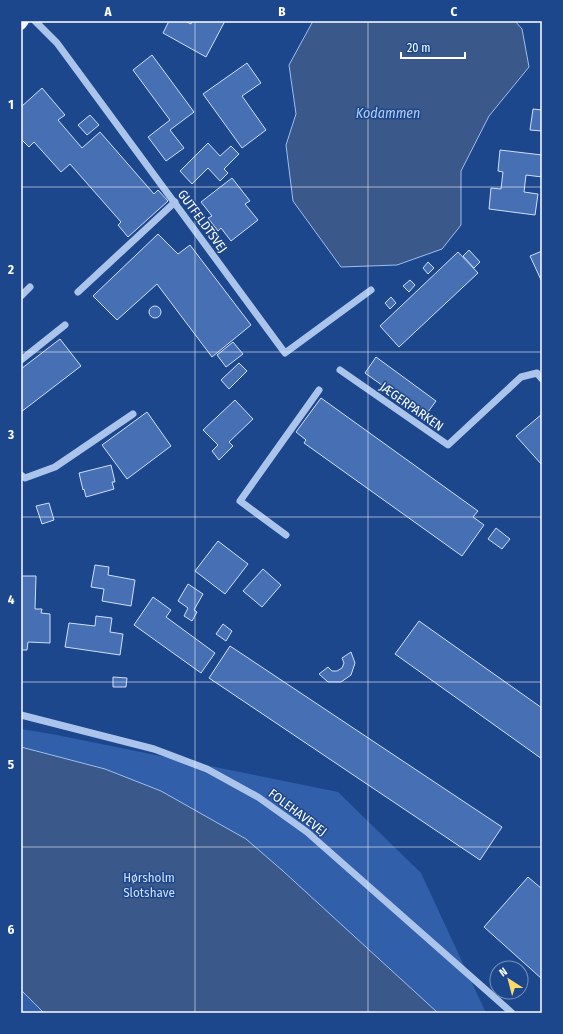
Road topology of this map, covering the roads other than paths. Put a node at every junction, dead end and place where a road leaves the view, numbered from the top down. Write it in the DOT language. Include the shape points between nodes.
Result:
graph roads {
  1 [pos="24,21"];
  2 [pos="35,21"];
  3 [pos="21,25"];
  4 [pos="175,202"];
  5 [pos="30,288"];
  6 [pos="371,290"];
  7 [pos="78,292"];
  8 [pos="21,296"];
  9 [pos="65,325"];
  10 [pos="21,360"];
  11 [pos="340,370"];
  12 [pos="542,379"];
  13 [pos="319,390"];
  14 [pos="133,414"];
  15 [pos="21,475"];
  16 [pos="286,535"];
  17 [pos="21,715"];
  18 [pos="512,1013"];
  1 -- 3 [label="main road"];
  2 -- 4 [label="street, GUTFELDTSVEJ" via="57,43"];
  4 -- 6 [label="street, GUTFELDTSVEJ" via="285,353"];
  4 -- 7 [label="street"];
  5 -- 8 [label="street"];
  9 -- 10 [label="street"];
  11 -- 12 [label="street, JÆGERPARKEN" via="448,445 521,377 537,373"];
  13 -- 16 [label="street" via="240,500"];
  14 -- 15 [label="street" via="55,467 25,478"];
  17 -- 18 [label="street, FOLEHAVEVEJ" via="154,749 207,769 258,797 307,832"];
}
